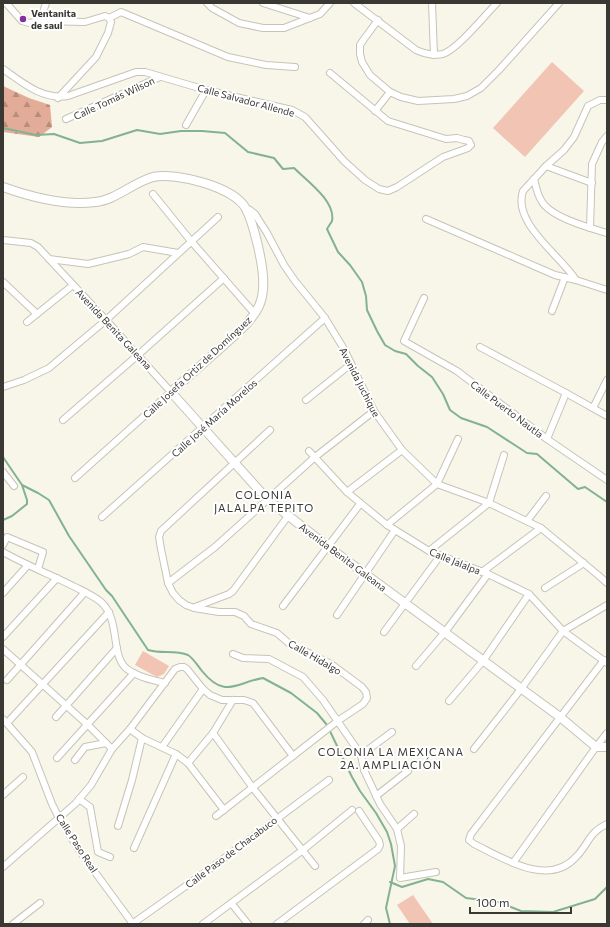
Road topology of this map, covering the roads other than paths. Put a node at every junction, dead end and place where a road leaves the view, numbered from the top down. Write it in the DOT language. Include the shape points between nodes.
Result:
graph roads {
  1 [pos="6,3"];
  2 [pos="46,3"];
  3 [pos="207,3"];
  4 [pos="263,3"];
  5 [pos="330,3"];
  6 [pos="354,3"];
  7 [pos="432,3"];
  8 [pos="497,3"];
  9 [pos="559,3"];
  10 [pos="109,18"];
  11 [pos="310,18"];
  12 [pos="378,20"];
  13 [pos="40,21"];
  14 [pos="434,55"];
  15 [pos="295,67"];
  16 [pos="3,69"];
  17 [pos="330,73"];
  18 [pos="160,77"];
  19 [pos="206,90"];
  20 [pos="390,92"];
  21 [pos="58,98"];
  22 [pos="607,100"];
  23 [pos="375,111"];
  24 [pos="66,119"];
  25 [pos="186,125"];
  26 [pos="607,136"];
  27 [pos="546,166"];
  28 [pos="534,179"];
  29 [pos="592,184"];
  30 [pos="3,188"];
  31 [pos="153,194"];
  32 [pos="246,209"];
  33 [pos="218,217"];
  34 [pos="426,219"];
  35 [pos="590,228"];
  36 [pos="607,233"];
  37 [pos="3,240"];
  38 [pos="191,241"];
  39 [pos="178,253"];
  40 [pos="49,260"];
  41 [pos="565,277"];
  42 [pos="224,278"];
  43 [pos="576,280"];
  44 [pos="3,282"];
  45 [pos="73,285"];
  46 [pos="607,290"];
  47 [pos="424,298"];
  48 [pos="552,311"];
  49 [pos="37,314"];
  50 [pos="254,314"];
  51 [pos="325,318"];
  52 [pos="106,320"];
  53 [pos="28,322"];
  54 [pos="480,347"];
  55 [pos="138,355"];
  56 [pos="351,364"];
  57 [pos="607,380"];
  58 [pos="3,387"];
  59 [pos="171,392"];
  60 [pos="566,393"];
  61 [pos="306,400"];
  62 [pos="593,408"];
  63 [pos="374,411"];
  64 [pos="607,416"];
  65 [pos="63,420"];
  66 [pos="203,428"];
  67 [pos="270,430"];
  68 [pos="458,439"];
  69 [pos="547,439"];
  70 [pos="402,450"];
  71 [pos="310,451"];
  72 [pos="504,455"];
  73 [pos="315,457"];
  74 [pos="234,463"];
  75 [pos="3,472"];
  76 [pos="75,478"];
  77 [pos="607,480"];
  78 [pos="437,484"];
  79 [pos="14,486"];
  80 [pos="347,492"];
  81 [pos="546,496"];
  82 [pos="267,499"];
  83 [pos="489,503"];
  84 [pos="360,504"];
  85 [pos="288,516"];
  86 [pos="102,517"];
  87 [pos="527,521"];
  88 [pos="386,525"];
  89 [pos="540,528"];
  90 [pos="395,530"];
  91 [pos="3,545"];
  92 [pos="327,546"];
  93 [pos="3,552"];
  94 [pos="429,552"];
  95 [pos="440,556"];
  96 [pos="584,563"];
  97 [pos="28,565"];
  98 [pos="38,569"];
  99 [pos="485,573"];
  100 [pos="366,574"];
  101 [pos="57,578"];
  102 [pos="168,583"];
  103 [pos="607,583"];
  104 [pos="545,588"];
  105 [pos="85,592"];
  106 [pos="3,593"];
  107 [pos="529,594"];
  108 [pos="406,603"];
  109 [pos="607,605"];
  110 [pos="283,606"];
  111 [pos="194,608"];
  112 [pos="109,612"];
  113 [pos="337,615"];
  114 [pos="563,631"];
  115 [pos="384,632"];
  116 [pos="445,632"];
  117 [pos="3,637"];
  118 [pos="117,648"];
  119 [pos="3,649"];
  120 [pos="233,654"];
  121 [pos="483,661"];
  122 [pos="605,662"];
  123 [pos="20,665"];
  124 [pos="416,666"];
  125 [pos="134,673"];
  126 [pos="7,680"];
  127 [pos="165,682"];
  128 [pos="42,685"];
  129 [pos="203,689"];
  130 [pos="521,689"];
  131 [pos="233,700"];
  132 [pos="449,701"];
  133 [pos="66,706"];
  134 [pos="56,717"];
  135 [pos="560,717"];
  136 [pos="5,721"];
  137 [pos="337,722"];
  138 [pos="88,725"];
  139 [pos="130,729"];
  140 [pos="392,732"];
  141 [pos="607,733"];
  142 [pos="213,734"];
  143 [pos="142,738"];
  144 [pos="106,743"];
  145 [pos="596,746"];
  146 [pos="162,747"];
  147 [pos="607,747"];
  148 [pos="112,749"];
  149 [pos="474,749"];
  150 [pos="176,754"];
  151 [pos="361,755"];
  152 [pos="293,756"];
  153 [pos="57,758"];
  154 [pos="75,760"];
  155 [pos="188,763"];
  156 [pos="408,771"];
  157 [pos="23,777"];
  158 [pos="329,780"];
  159 [pos="253,788"];
  160 [pos="3,795"];
  161 [pos="376,796"];
  162 [pos="79,799"];
  163 [pos="224,810"];
  164 [pos="352,810"];
  165 [pos="359,811"];
  166 [pos="414,814"];
  167 [pos="216,816"];
  168 [pos="59,818"];
  169 [pos="277,818"];
  170 [pos="607,824"];
  171 [pos="118,826"];
  172 [pos="397,829"];
  173 [pos="134,848"];
  174 [pos="303,850"];
  175 [pos="110,857"];
  176 [pos="514,863"];
  177 [pos="315,866"];
  178 [pos="3,867"];
  179 [pos="436,872"];
  180 [pos="40,903"];
  181 [pos="232,904"];
  182 [pos="279,923"];
  183 [pos="13,924"];
  184 [pos="133,924"];
  185 [pos="203,924"];
  186 [pos="248,924"];
  1 -- 13 [label="street" via="22,21"];
  2 -- 13 [label="street"];
  3 -- 11 [label="street" via="239,23 263,28 284,28"];
  4 -- 11 [label="street"];
  5 -- 11 [label="street" via="320,14"];
  6 -- 12 [label="street"];
  7 -- 14 [label="street"];
  8 -- 14 [label="street" via="454,48"];
  9 -- 20 [label="street" via="499,70 481,88 467,96 418,101"];
  10 -- 13 [label="street" via="105,16 75,23"];
  10 -- 15 [label="street" via="121,12 228,57 266,65"];
  10 -- 21 [label="street" via="111,22 108,33 96,57"];
  12 -- 14 [label="street" via="416,50"];
  12 -- 20 [label="street" via="360,45 360,54 370,75"];
  16 -- 21 [label="street" via="33,90"];
  17 -- 23 [label="street"];
  18 -- 19 [label="street, Calle Salvador Allende"];
  18 -- 21 [label="street, Calle Tomás Wilson" via="136,72"];
  18 -- 24 [label="street, Calle Tomás Wilson"];
  19 -- 23 [label="street, Calle Salvador Allende" via="292,110 305,117 344,161 365,180 379,189 388,191 443,157 471,145 469,141 446,139 401,126 388,121"];
  19 -- 25 [label="street"];
  20 -- 23 [label="street"];
  22 -- 27 [label="street" via="600,100 588,106 574,137"];
  26 -- 29 [label="street" via="592,164"];
  27 -- 28 [label="street"];
  27 -- 29 [label="street"];
  28 -- 35 [label="street" via="545,206 574,223"];
  28 -- 43 [label="street" via="522,195 521,205 525,216 533,231"];
  29 -- 35 [label="street"];
  30 -- 32 [label="street" via="46,199 75,203 95,202 104,201 153,177 176,176 189,178 232,195"];
  31 -- 38 [label="street"];
  32 -- 50 [label="street, Calle Josefa Ortiz de Domínguez" via="259,248 263,276 263,296"];
  32 -- 51 [label="street, Avenida Juchique" via="255,214 288,270"];
  33 -- 38 [label="street"];
  34 -- 41 [label="street" via="555,275"];
  35 -- 36 [label="street"];
  37 -- 40 [label="street, Avenida Benita Galeana" via="31,243"];
  38 -- 39 [label="street"];
  38 -- 42 [label="street"];
  39 -- 40 [label="street" via="144,247 122,256 88,264"];
  39 -- 52 [label="street"];
  40 -- 45 [label="street, Avenida Benita Galeana"];
  41 -- 43 [label="street"];
  41 -- 48 [label="street"];
  42 -- 50 [label="street"];
  42 -- 55 [label="street"];
  43 -- 46 [label="street"];
  44 -- 49 [label="street"];
  45 -- 49 [label="street"];
  45 -- 52 [label="street, Avenida Benita Galeana"];
  47 -- 69 [label="street, Calle Puerto Nautla" via="404,341 457,370"];
  49 -- 53 [label="street"];
  50 -- 59 [label="street, Calle Josefa Ortiz de Domínguez"];
  51 -- 56 [label="street, Avenida Juchique"];
  51 -- 66 [label="street, Calle José María Morelos"];
  52 -- 55 [label="street, Avenida Benita Galeana"];
  52 -- 58 [label="street" via="49,368"];
  54 -- 60 [label="street"];
  55 -- 59 [label="street, Avenida Benita Galeana"];
  55 -- 65 [label="street"];
  56 -- 61 [label="street"];
  56 -- 63 [label="street, Avenida Juchique"];
  57 -- 62 [label="street"];
  59 -- 66 [label="street, Avenida Benita Galeana"];
  59 -- 76 [label="street, Calle Josefa Ortiz de Domínguez"];
  60 -- 62 [label="street"];
  60 -- 69 [label="street"];
  62 -- 64 [label="street"];
  63 -- 70 [label="street, Avenida Juchique"];
  63 -- 73 [label="street"];
  66 -- 74 [label="street, Avenida Benita Galeana"];
  66 -- 86 [label="street, Calle José María Morelos"];
  67 -- 74 [label="street"];
  68 -- 78 [label="street"];
  69 -- 77 [label="street, Calle Puerto Nautla"];
  70 -- 78 [label="street, Avenida Juchique"];
  70 -- 80 [label="street"];
  71 -- 73 [label="street, Calle Jalalpa"];
  72 -- 83 [label="street"];
  73 -- 80 [label="street, Calle Jalalpa"];
  73 -- 82 [label="street"];
  74 -- 82 [label="street, Avenida Benita Galeana"];
  74 -- 102 [label="street, Calle Hidalgo" via="161,532 160,549"];
  75 -- 79 [label="street"];
  78 -- 83 [label="street, Avenida Juchique"];
  78 -- 88 [label="street"];
  80 -- 84 [label="street, Calle Jalalpa"];
  81 -- 87 [label="street"];
  82 -- 85 [label="street, Avenida Benita Galeana"];
  82 -- 102 [label="street" via="215,547"];
  83 -- 87 [label="street, Avenida Juchique"];
  83 -- 94 [label="street"];
  84 -- 88 [label="street, Calle Jalalpa"];
  84 -- 92 [label="street"];
  85 -- 92 [label="street, Avenida Benita Galeana"];
  85 -- 111 [label="street" via="233,591"];
  87 -- 89 [label="street, Avenida Juchique"];
  88 -- 90 [label="street, Calle Jalalpa"];
  89 -- 96 [label="street, Avenida Juchique"];
  89 -- 99 [label="street"];
  90 -- 94 [label="street, Calle Jalalpa"];
  90 -- 100 [label="street"];
  91 -- 98 [label="street" via="7,537 43,552"];
  92 -- 100 [label="street, Avenida Benita Galeana"];
  92 -- 110 [label="street"];
  93 -- 97 [label="street"];
  94 -- 95 [label="street, Calle Jalalpa"];
  95 -- 99 [label="street, Calle Jalalpa"];
  95 -- 108 [label="street"];
  96 -- 103 [label="street, Avenida Juchique"];
  96 -- 104 [label="street"];
  97 -- 98 [label="street"];
  97 -- 106 [label="street"];
  98 -- 101 [label="street"];
  99 -- 107 [label="street, Calle Jalalpa"];
  99 -- 116 [label="street"];
  100 -- 108 [label="street, Avenida Benita Galeana"];
  100 -- 113 [label="street"];
  101 -- 105 [label="street"];
  101 -- 117 [label="street"];
  102 -- 111 [label="street, Calle Hidalgo" via="179,600"];
  105 -- 112 [label="street" via="101,602"];
  105 -- 123 [label="street"];
  107 -- 114 [label="street, Calle Jalalpa"];
  107 -- 121 [label="street"];
  108 -- 115 [label="street"];
  108 -- 116 [label="street, Avenida Benita Galeana"];
  109 -- 114 [label="street"];
  111 -- 137 [label="street, Calle Hidalgo" via="235,612 244,616 251,624 278,633 292,646 331,664 362,687 367,698 363,704"];
  112 -- 118 [label="street"];
  112 -- 128 [label="street"];
  114 -- 122 [label="street, Calle Jalalpa"];
  114 -- 130 [label="street"];
  116 -- 121 [label="street, Avenida Benita Galeana"];
  116 -- 124 [label="street"];
  118 -- 125 [label="street" via="123,666"];
  118 -- 133 [label="street"];
  119 -- 123 [label="street"];
  120 -- 137 [label="street" via="243,658 269,659 303,677 324,700"];
  121 -- 130 [label="street, Avenida Benita Galeana"];
  121 -- 132 [label="street"];
  122 -- 135 [label="street"];
  123 -- 126 [label="street"];
  123 -- 128 [label="street"];
  125 -- 127 [label="street"];
  125 -- 138 [label="street"];
  127 -- 129 [label="street" via="175,669 184,667"];
  127 -- 139 [label="street"];
  128 -- 133 [label="street"];
  128 -- 136 [label="street"];
  129 -- 131 [label="street" via="222,700"];
  129 -- 146 [label="street"];
  130 -- 135 [label="street, Avenida Benita Galeana"];
  130 -- 149 [label="street"];
  131 -- 142 [label="street"];
  131 -- 152 [label="street" via="244,700 253,704"];
  133 -- 134 [label="street"];
  133 -- 138 [label="street"];
  135 -- 145 [label="street, Avenida Benita Galeana"];
  135 -- 176 [label="street" via="469,840"];
  136 -- 168 [label="street, Calle Paso Real" via="32,752"];
  137 -- 151 [label="street"];
  137 -- 152 [label="street"];
  138 -- 144 [label="street"];
  138 -- 153 [label="street"];
  139 -- 143 [label="street"];
  139 -- 148 [label="street"];
  140 -- 151 [label="street"];
  141 -- 145 [label="street"];
  142 -- 155 [label="street"];
  142 -- 159 [label="street"];
  143 -- 146 [label="street"];
  143 -- 171 [label="street"];
  144 -- 148 [label="street"];
  144 -- 154 [label="street" via="84,747"];
  145 -- 147 [label="street"];
  145 -- 176 [label="street"];
  146 -- 150 [label="street"];
  148 -- 162 [label="street"];
  150 -- 155 [label="street"];
  150 -- 173 [label="street"];
  151 -- 161 [label="street" via="364,770"];
  152 -- 159 [label="street"];
  155 -- 163 [label="street"];
  156 -- 161 [label="street"];
  157 -- 160 [label="street"];
  158 -- 169 [label="street, Calle Paso de Chacabuco"];
  159 -- 163 [label="street"];
  159 -- 169 [label="street"];
  161 -- 172 [label="street"];
  162 -- 168 [label="street"];
  162 -- 175 [label="street" via="90,807 98,852"];
  163 -- 167 [label="street"];
  164 -- 174 [label="street"];
  165 -- 182 [label="street" via="379,840 378,848"];
  166 -- 172 [label="street"];
  168 -- 178 [label="street"];
  168 -- 184 [label="street, Calle Paso Real"];
  169 -- 174 [label="street"];
  169 -- 184 [label="street, Calle Paso de Chacabuco"];
  170 -- 176 [label="street" via="591,835 577,857 562,868 541,872"];
  172 -- 179 [label="street" via="401,846 400,878"];
  174 -- 177 [label="street"];
  174 -- 181 [label="street"];
  180 -- 183 [label="street"];
  181 -- 185 [label="street"];
  181 -- 186 [label="street"];
}
